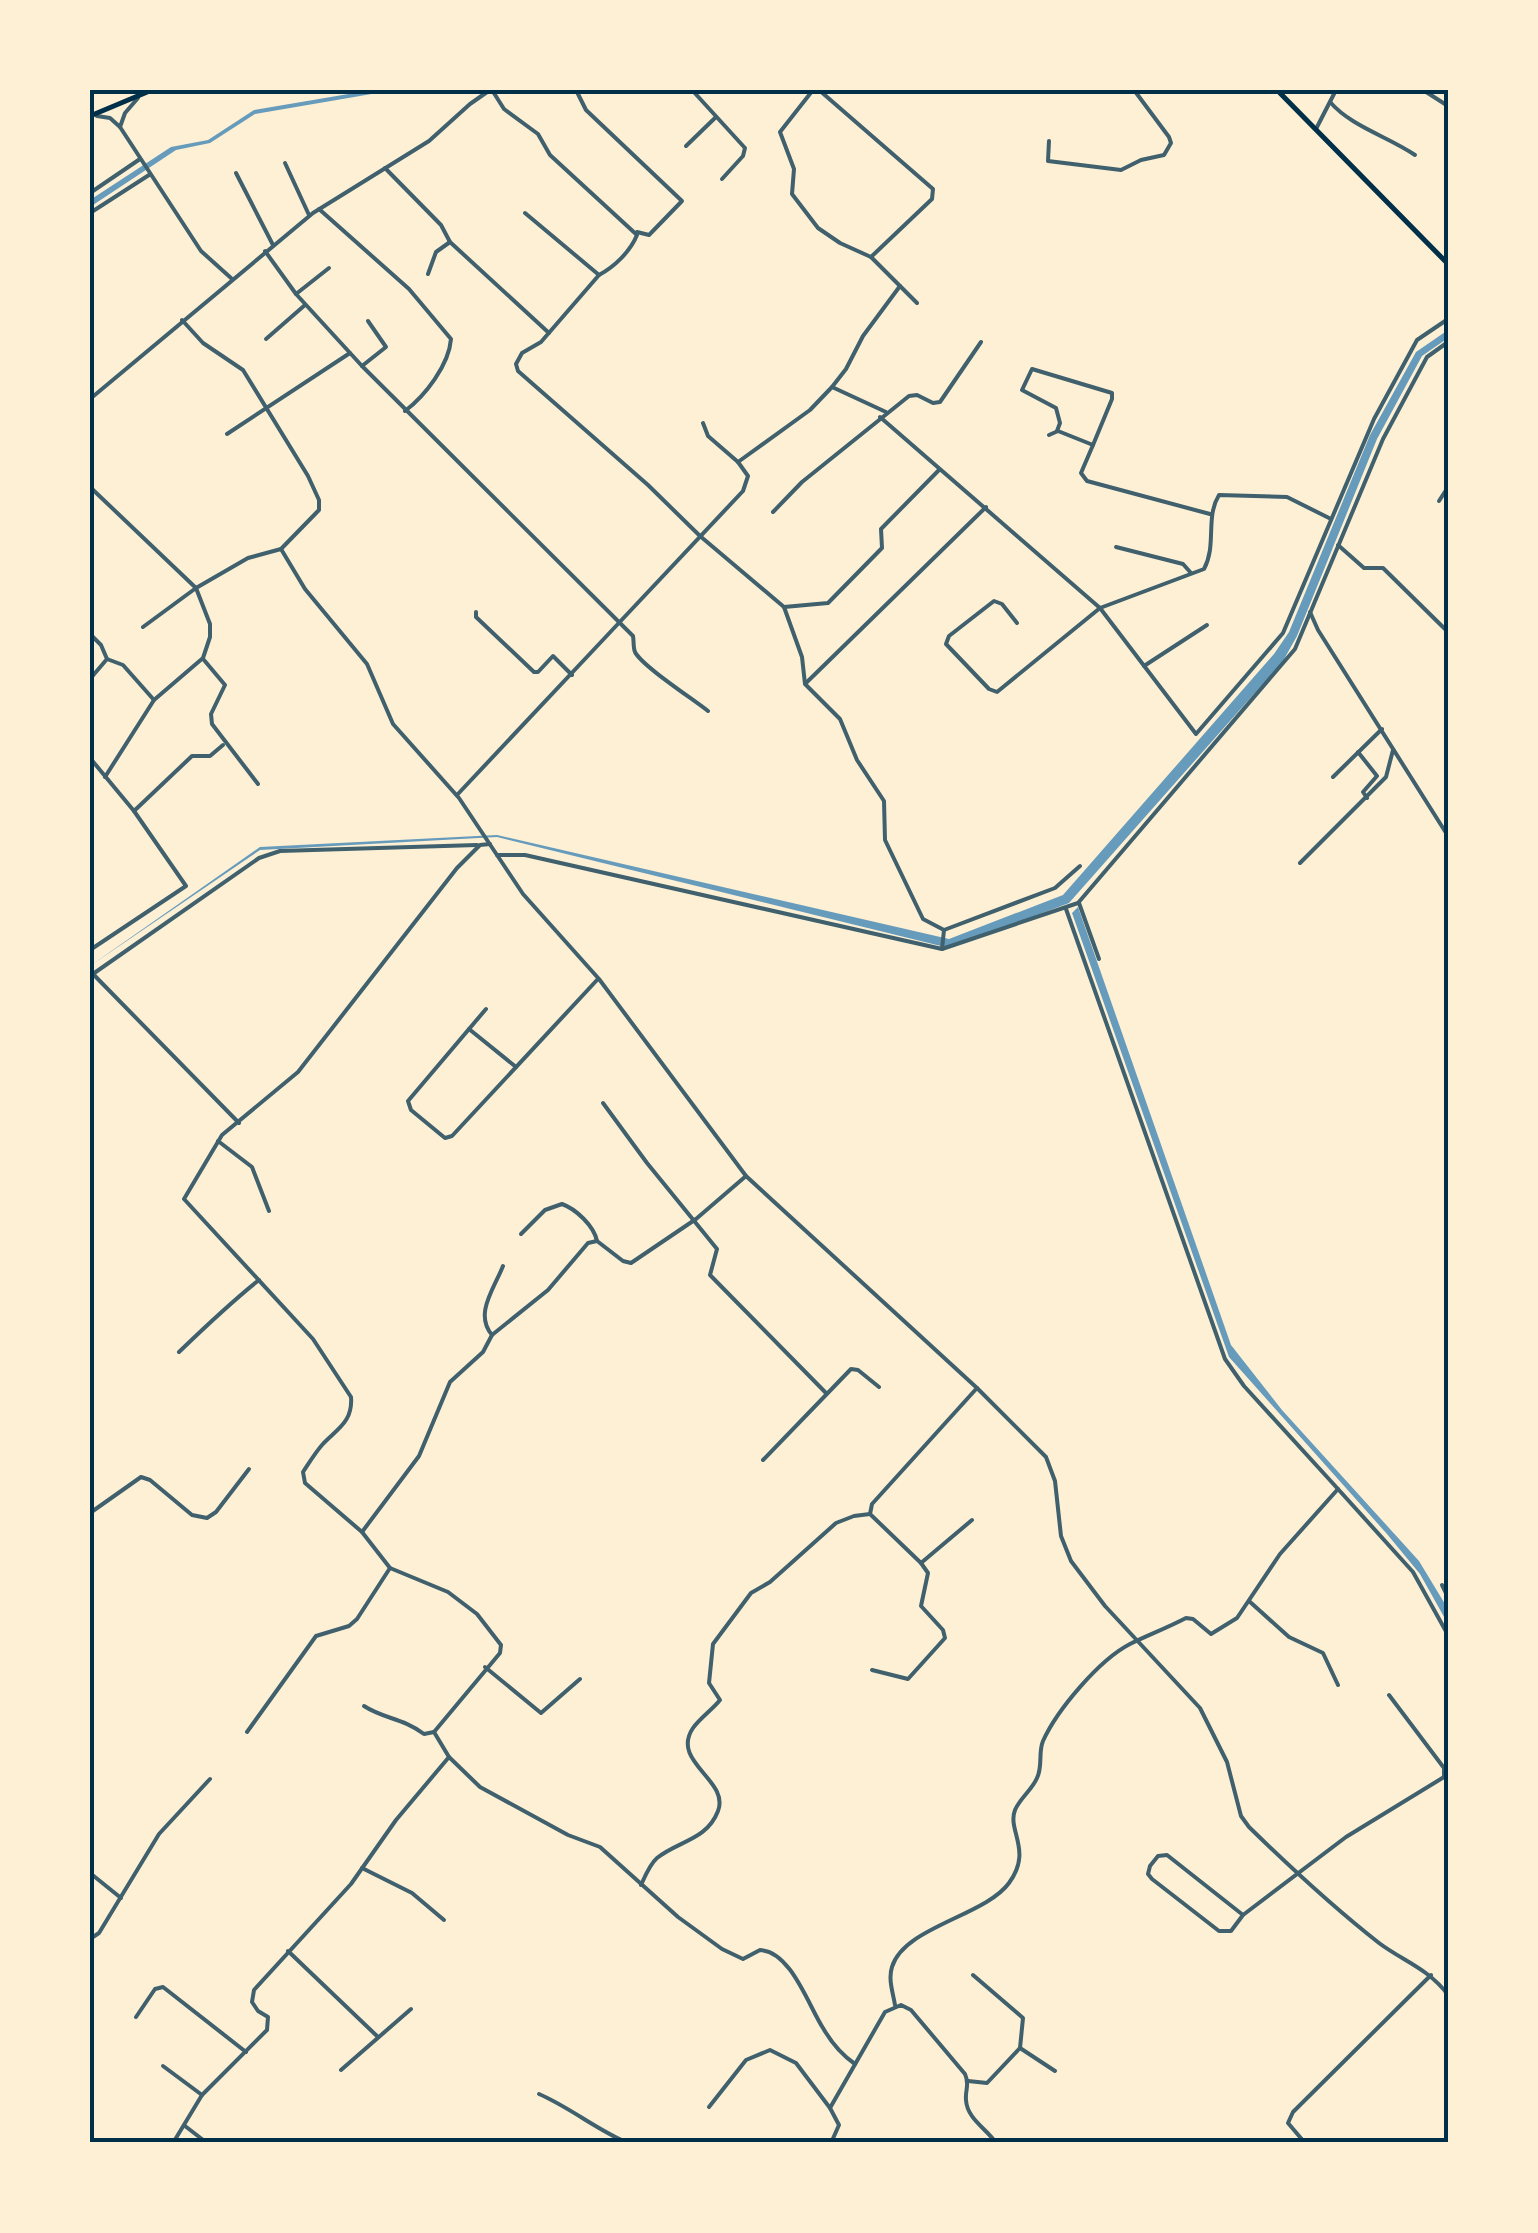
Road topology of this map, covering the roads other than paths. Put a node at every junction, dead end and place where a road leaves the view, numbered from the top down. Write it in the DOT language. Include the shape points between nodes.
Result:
graph roads {
  1 [pos="152,90"];
  2 [pos="491,90"];
  3 [pos="576,90"];
  4 [pos="692,90"];
  5 [pos="816,90"];
  6 [pos="1134,90"];
  7 [pos="1277,90"];
  8 [pos="1336,90"];
  9 [pos="1423,90"];
  10 [pos="138,98"];
  11 [pos="1330,102"];
  12 [pos="1448,106"];
  13 [pos="91,116"];
  14 [pos="716,118"];
  15 [pos="120,128"];
  16 [pos="1316,130"];
  17 [pos="1048,142"];
  18 [pos="686,146"];
  19 [pos="1415,155"];
  20 [pos="140,160"];
  21 [pos="285,163"];
  22 [pos="386,168"];
  23 [pos="149,172"];
  24 [pos="236,173"];
  25 [pos="722,179"];
  26 [pos="90,194"];
  27 [pos="319,209"];
  28 [pos="90,213"];
  29 [pos="524,213"];
  30 [pos="309,216"];
  31 [pos="637,232"];
  32 [pos="450,242"];
  33 [pos="273,246"];
  34 [pos="265,251"];
  35 [pos="871,257"];
  36 [pos="1448,264"];
  37 [pos="330,268"];
  38 [pos="428,274"];
  39 [pos="599,275"];
  40 [pos="231,278"];
  41 [pos="900,286"];
  42 [pos="296,294"];
  43 [pos="917,303"];
  44 [pos="305,305"];
  45 [pos="1448,319"];
  46 [pos="182,320"];
  47 [pos="368,321"];
  48 [pos="549,333"];
  49 [pos="266,339"];
  50 [pos="981,342"];
  51 [pos="1448,342"];
  52 [pos="350,352"];
  53 [pos="362,366"];
  54 [pos="832,387"];
  55 [pos="90,399"];
  56 [pos="265,409"];
  57 [pos="405,411"];
  58 [pos="883,414"];
  59 [pos="703,423"];
  60 [pos="1057,431"];
  61 [pos="226,434"];
  62 [pos="1049,435"];
  63 [pos="1092,446"];
  64 [pos="738,462"];
  65 [pos="939,470"];
  66 [pos="90,487"];
  67 [pos="1448,487"];
  68 [pos="1439,502"];
  69 [pos="986,508"];
  70 [pos="772,512"];
  71 [pos="1210,514"];
  72 [pos="1330,519"];
  73 [pos="700,536"];
  74 [pos="1338,545"];
  75 [pos="1116,547"];
  76 [pos="281,549"];
  77 [pos="1191,573"];
  78 [pos="196,588"];
  79 [pos="784,607"];
  80 [pos="1100,608"];
  81 [pos="476,612"];
  82 [pos="1310,612"];
  83 [pos="618,621"];
  84 [pos="1016,623"];
  85 [pos="1207,625"];
  86 [pos="144,628"];
  87 [pos="1448,632"];
  88 [pos="90,634"];
  89 [pos="203,658"];
  90 [pos="108,659"];
  91 [pos="1143,666"];
  92 [pos="572,675"];
  93 [pos="90,678"];
  94 [pos="805,684"];
  95 [pos="154,700"];
  96 [pos="708,711"];
  97 [pos="1382,729"];
  98 [pos="224,744"];
  99 [pos="1393,747"];
  100 [pos="1358,752"];
  101 [pos="90,758"];
  102 [pos="104,777"];
  103 [pos="1334,777"];
  104 [pos="258,784"];
  105 [pos="457,796"];
  106 [pos="1367,798"];
  107 [pos="134,811"];
  108 [pos="1448,836"];
  109 [pos="490,844"];
  110 [pos="480,845"];
  111 [pos="497,855"];
  112 [pos="1300,863"];
  113 [pos="1080,866"];
  114 [pos="1079,903"];
  115 [pos="1067,909"];
  116 [pos="944,930"];
  117 [pos="942,948"];
  118 [pos="90,950"];
  119 [pos="1099,959"];
  120 [pos="92,975"];
  121 [pos="599,979"];
  122 [pos="486,1009"];
  123 [pos="469,1029"];
  124 [pos="516,1067"];
  125 [pos="603,1103"];
  126 [pos="239,1123"];
  127 [pos="218,1141"];
  128 [pos="746,1176"];
  129 [pos="269,1210"];
  130 [pos="696,1219"];
  131 [pos="521,1234"];
  132 [pos="597,1240"];
  133 [pos="503,1266"];
  134 [pos="259,1280"];
  135 [pos="492,1335"];
  136 [pos="180,1352"];
  137 [pos="880,1387"];
  138 [pos="977,1388"];
  139 [pos="826,1393"];
  140 [pos="763,1460"];
  141 [pos="249,1469"];
  142 [pos="1338,1489"];
  143 [pos="90,1513"];
  144 [pos="870,1514"];
  145 [pos="972,1520"];
  146 [pos="362,1532"];
  147 [pos="921,1563"];
  148 [pos="390,1568"];
  149 [pos="1442,1586"];
  150 [pos="1448,1597"];
  151 [pos="1249,1601"];
  152 [pos="1448,1635"];
  153 [pos="1140,1641"];
  154 [pos="485,1668"];
  155 [pos="872,1670"];
  156 [pos="580,1679"];
  157 [pos="1338,1685"];
  158 [pos="1389,1695"];
  159 [pos="364,1706"];
  160 [pos="247,1732"];
  161 [pos="434,1732"];
  162 [pos="449,1757"];
  163 [pos="210,1779"];
  164 [pos="362,1868"];
  165 [pos="1296,1873"];
  166 [pos="90,1874"];
  167 [pos="641,1885"];
  168 [pos="122,1898"];
  169 [pos="1243,1915"];
  170 [pos="444,1920"];
  171 [pos="90,1939"];
  172 [pos="288,1951"];
  173 [pos="1431,1975"];
  174 [pos="973,1976"];
  175 [pos="1448,1995"];
  176 [pos="894,2005"];
  177 [pos="411,2008"];
  178 [pos="136,2017"];
  179 [pos="378,2037"];
  180 [pos="1020,2048"];
  181 [pos="246,2052"];
  182 [pos="855,2064"];
  183 [pos="162,2066"];
  184 [pos="341,2070"];
  185 [pos="1055,2071"];
  186 [pos="968,2081"];
  187 [pos="539,2094"];
  188 [pos="202,2095"];
  189 [pos="709,2107"];
  190 [pos="830,2108"];
  191 [pos="186,2126"];
  192 [pos="172,2143"];
  193 [pos="207,2143"];
  194 [pos="628,2143"];
  195 [pos="831,2143"];
  196 [pos="996,2143"];
  197 [pos="1306,2143"];
  1 -- 10 [label="main road"];
  2 -- 22 [label="street"];
  2 -- 31 [label="street" via="538,134 550,155"];
  3 -- 31 [label="street" via="586,110 682,201 649,234"];
  4 -- 14 [label="street"];
  5 -- 35 [label="street" via="780,132 794,169 792,194 828,236"];
  5 -- 35 [label="street" via="933,189 932,199"];
  6 -- 17 [label="street" via="1169,137 1164,155 1114,170 1048,161"];
  7 -- 16 [label="main road"];
  8 -- 11 [label="street"];
  9 -- 12 [label="street"];
  10 -- 13 [label="main road"];
  10 -- 15 [label="street"];
  11 -- 16 [label="street"];
  11 -- 19 [label="street" via="1345,118"];
  13 -- 15 [label="street" via="110,118"];
  14 -- 18 [label="street"];
  14 -- 25 [label="street" via="746,152"];
  15 -- 20 [label="street"];
  16 -- 36 [label="main road"];
  20 -- 23 [label="street"];
  20 -- 26 [label="street"];
  21 -- 30 [label="street"];
  22 -- 27 [label="street"];
  22 -- 32 [label="street"];
  23 -- 28 [label="street"];
  23 -- 40 [label="street" via="201,251"];
  24 -- 33 [label="street"];
  27 -- 30 [label="street"];
  27 -- 57 [label="street" via="408,289 452,339 423,398"];
  29 -- 39 [label="street"];
  30 -- 33 [label="street"];
  31 -- 39 [label="street"];
  32 -- 38 [label="street" via="432,258"];
  32 -- 48 [label="street"];
  33 -- 34 [label="street"];
  34 -- 40 [label="street"];
  34 -- 42 [label="street"];
  35 -- 41 [label="street"];
  37 -- 42 [label="street"];
  39 -- 48 [label="street"];
  40 -- 46 [label="street"];
  41 -- 43 [label="street"];
  41 -- 54 [label="street"];
  42 -- 44 [label="street"];
  44 -- 49 [label="street"];
  44 -- 52 [label="street"];
  45 -- 72 [label="street" via="1416,340"];
  46 -- 55 [label="street"];
  46 -- 56 [label="street" via="243,370"];
  47 -- 53 [label="street" via="386,347"];
  48 -- 73 [label="street" via="522,353 518,371"];
  50 -- 58 [label="street" via="940,402 911,395"];
  51 -- 74 [label="street" via="1427,357"];
  52 -- 53 [label="street"];
  52 -- 56 [label="street"];
  53 -- 57 [label="street"];
  54 -- 58 [label="street"];
  54 -- 64 [label="street"];
  56 -- 61 [label="street"];
  56 -- 76 [label="street" via="319,500 319,510"];
  57 -- 83 [label="street"];
  58 -- 65 [label="street"];
  58 -- 70 [label="street"];
  59 -- 64 [label="street"];
  60 -- 62 [label="street"];
  60 -- 63 [label="street"];
  60 -- 63 [label="street" via="1056,408 1022,390 1032,369 1112,393"];
  63 -- 71 [label="street" via="1084,480"];
  64 -- 73 [label="street" via="748,476 743,491"];
  65 -- 69 [label="street"];
  65 -- 79 [label="street" via="881,529 882,548 828,603"];
  66 -- 78 [label="street"];
  67 -- 68 [label="street"];
  69 -- 80 [label="street"];
  69 -- 94 [label="street"];
  71 -- 72 [label="street" via="1221,494 1270,496 1288,497"];
  71 -- 77 [label="street" via="1210,554 1204,569"];
  72 -- 91 [label="street" via="1282,633 1196,734"];
  73 -- 79 [label="street"];
  73 -- 83 [label="street"];
  74 -- 82 [label="street"];
  74 -- 87 [label="street" via="1364,568 1382,568"];
  75 -- 77 [label="street" via="1182,564"];
  76 -- 78 [label="street" via="248,558"];
  76 -- 105 [label="street" via="367,664 393,724"];
  77 -- 80 [label="street"];
  78 -- 86 [label="street"];
  78 -- 89 [label="street" via="210,624"];
  79 -- 94 [label="street"];
  80 -- 84 [label="street" via="997,692 946,644 994,601"];
  80 -- 91 [label="street"];
  81 -- 92 [label="street" via="534,672 553,656"];
  82 -- 97 [label="street"];
  82 -- 114 [label="street" via="1296,649"];
  83 -- 92 [label="street"];
  83 -- 96 [label="street" via="656,674"];
  85 -- 91 [label="street"];
  88 -- 90 [label="street"];
  89 -- 95 [label="street"];
  89 -- 98 [label="street" via="225,686 210,714"];
  90 -- 93 [label="street"];
  90 -- 95 [label="street"];
  92 -- 105 [label="street"];
  94 -- 116 [label="street" via="840,719 884,801 885,842 923,919"];
  95 -- 102 [label="street"];
  97 -- 99 [label="street"];
  97 -- 100 [label="street"];
  98 -- 104 [label="street"];
  98 -- 107 [label="street" via="210,756 189,758"];
  99 -- 106 [label="street" via="1386,777"];
  99 -- 108 [label="street"];
  100 -- 103 [label="street"];
  100 -- 106 [label="street" via="1377,776 1363,792"];
  101 -- 102 [label="street"];
  102 -- 107 [label="street"];
  105 -- 109 [label="street"];
  106 -- 112 [label="street"];
  107 -- 118 [label="street" via="186,886"];
  109 -- 110 [label="street"];
  109 -- 111 [label="street"];
  110 -- 120 [label="street" via="259,858"];
  110 -- 126 [label="street" via="298,1072"];
  111 -- 117 [label="street" via="525,855"];
  111 -- 121 [label="street"];
  113 -- 116 [label="street" via="1055,888"];
  114 -- 115 [label="street"];
  114 -- 119 [label="street"];
  115 -- 117 [label="street"];
  115 -- 142 [label="street" via="1219,1347 1233,1372"];
  116 -- 117 [label="street"];
  120 -- 126 [label="street"];
  121 -- 124 [label="street"];
  121 -- 128 [label="street"];
  122 -- 123 [label="street"];
  123 -- 124 [label="street"];
  123 -- 124 [label="street" via="408,1101 442,1137 452,1136"];
  125 -- 130 [label="street"];
  126 -- 127 [label="street"];
  127 -- 129 [label="street" via="252,1167"];
  127 -- 134 [label="street" via="184,1199"];
  128 -- 130 [label="street"];
  128 -- 138 [label="street"];
  130 -- 132 [label="street" via="631,1263"];
  130 -- 139 [label="street" via="718,1249 710,1274"];
  131 -- 132 [label="street" via="544,1210 562,1204"];
  132 -- 135 [label="street"];
  133 -- 135 [label="street" via="483,1315"];
  134 -- 136 [label="street"];
  134 -- 146 [label="street" via="314,1339 351,1397 348,1420 303,1476"];
  135 -- 146 [label="street" via="450,1382 419,1456"];
  137 -- 139 [label="street" via="854,1369"];
  138 -- 144 [label="street"];
  138 -- 153 [label="street" via="1046,1457 1071,1561"];
  139 -- 140 [label="street"];
  141 -- 143 [label="street" via="204,1519 141,1477"];
  142 -- 151 [label="street"];
  142 -- 152 [label="street" via="1414,1572"];
  144 -- 147 [label="street"];
  144 -- 167 [label="street" via="822,1533 750,1593 713,1644 709,1683 720,1700 691,1730 688,1747 719,1794 720,1809 707,1830 658,1858"];
  145 -- 147 [label="street"];
  146 -- 148 [label="street"];
  147 -- 155 [label="street" via="928,1573 921,1606 945,1638 908,1679"];
  148 -- 154 [label="street" via="448,1592 476,1613 502,1646"];
  148 -- 160 [label="street" via="357,1619 316,1636"];
  149 -- 150 [label="street"];
  151 -- 153 [label="street" via="1238,1618 1213,1633 1189,1618"];
  151 -- 157 [label="street" via="1289,1637 1323,1653"];
  153 -- 165 [label="street" via="1200,1708 1234,1779 1241,1816"];
  153 -- 176 [label="street" via="1115,1654 1080,1688 1045,1737 1037,1780 1016,1810 1021,1844 1009,1883 992,1900 898,1955 890,1982"];
  154 -- 156 [label="street" via="541,1713"];
  154 -- 161 [label="street"];
  158 -- 165 [label="street" via="1445,1774"];
  159 -- 161 [label="street" via="424,1734"];
  161 -- 162 [label="street"];
  162 -- 164 [label="street"];
  162 -- 167 [label="street" via="480,1786 600,1847"];
  163 -- 168 [label="street" via="159,1834"];
  164 -- 170 [label="street" via="412,1893"];
  164 -- 172 [label="street"];
  165 -- 169 [label="street"];
  165 -- 173 [label="street" via="1384,1946"];
  166 -- 168 [label="street"];
  167 -- 182 [label="street" via="730,1954 743,1959 760,1950 772,1953"];
  168 -- 171 [label="street"];
  169 -- 169 [label="street" via="1166,1855 1148,1868 1152,1879 1222,1932"];
  172 -- 179 [label="street"];
  172 -- 181 [label="street" via="254,1990 252,2002 269,2024"];
  173 -- 175 [label="street"];
  173 -- 197 [label="street" via="1293,2112 1288,2123"];
  174 -- 180 [label="street" via="1023,2018"];
  176 -- 182 [label="street"];
  176 -- 186 [label="street" via="911,2010"];
  177 -- 179 [label="street"];
  178 -- 181 [label="street" via="163,1986"];
  179 -- 184 [label="street"];
  180 -- 185 [label="street"];
  180 -- 186 [label="street" via="987,2083"];
  181 -- 188 [label="street"];
  182 -- 190 [label="street"];
  183 -- 188 [label="street"];
  186 -- 196 [label="street" via="970,2112"];
  187 -- 194 [label="street"];
  188 -- 191 [label="street"];
  189 -- 190 [label="street" via="746,2060 773,2050 798,2066"];
  190 -- 195 [label="street" via="839,2125"];
  191 -- 192 [label="street"];
  191 -- 193 [label="street"];
}
